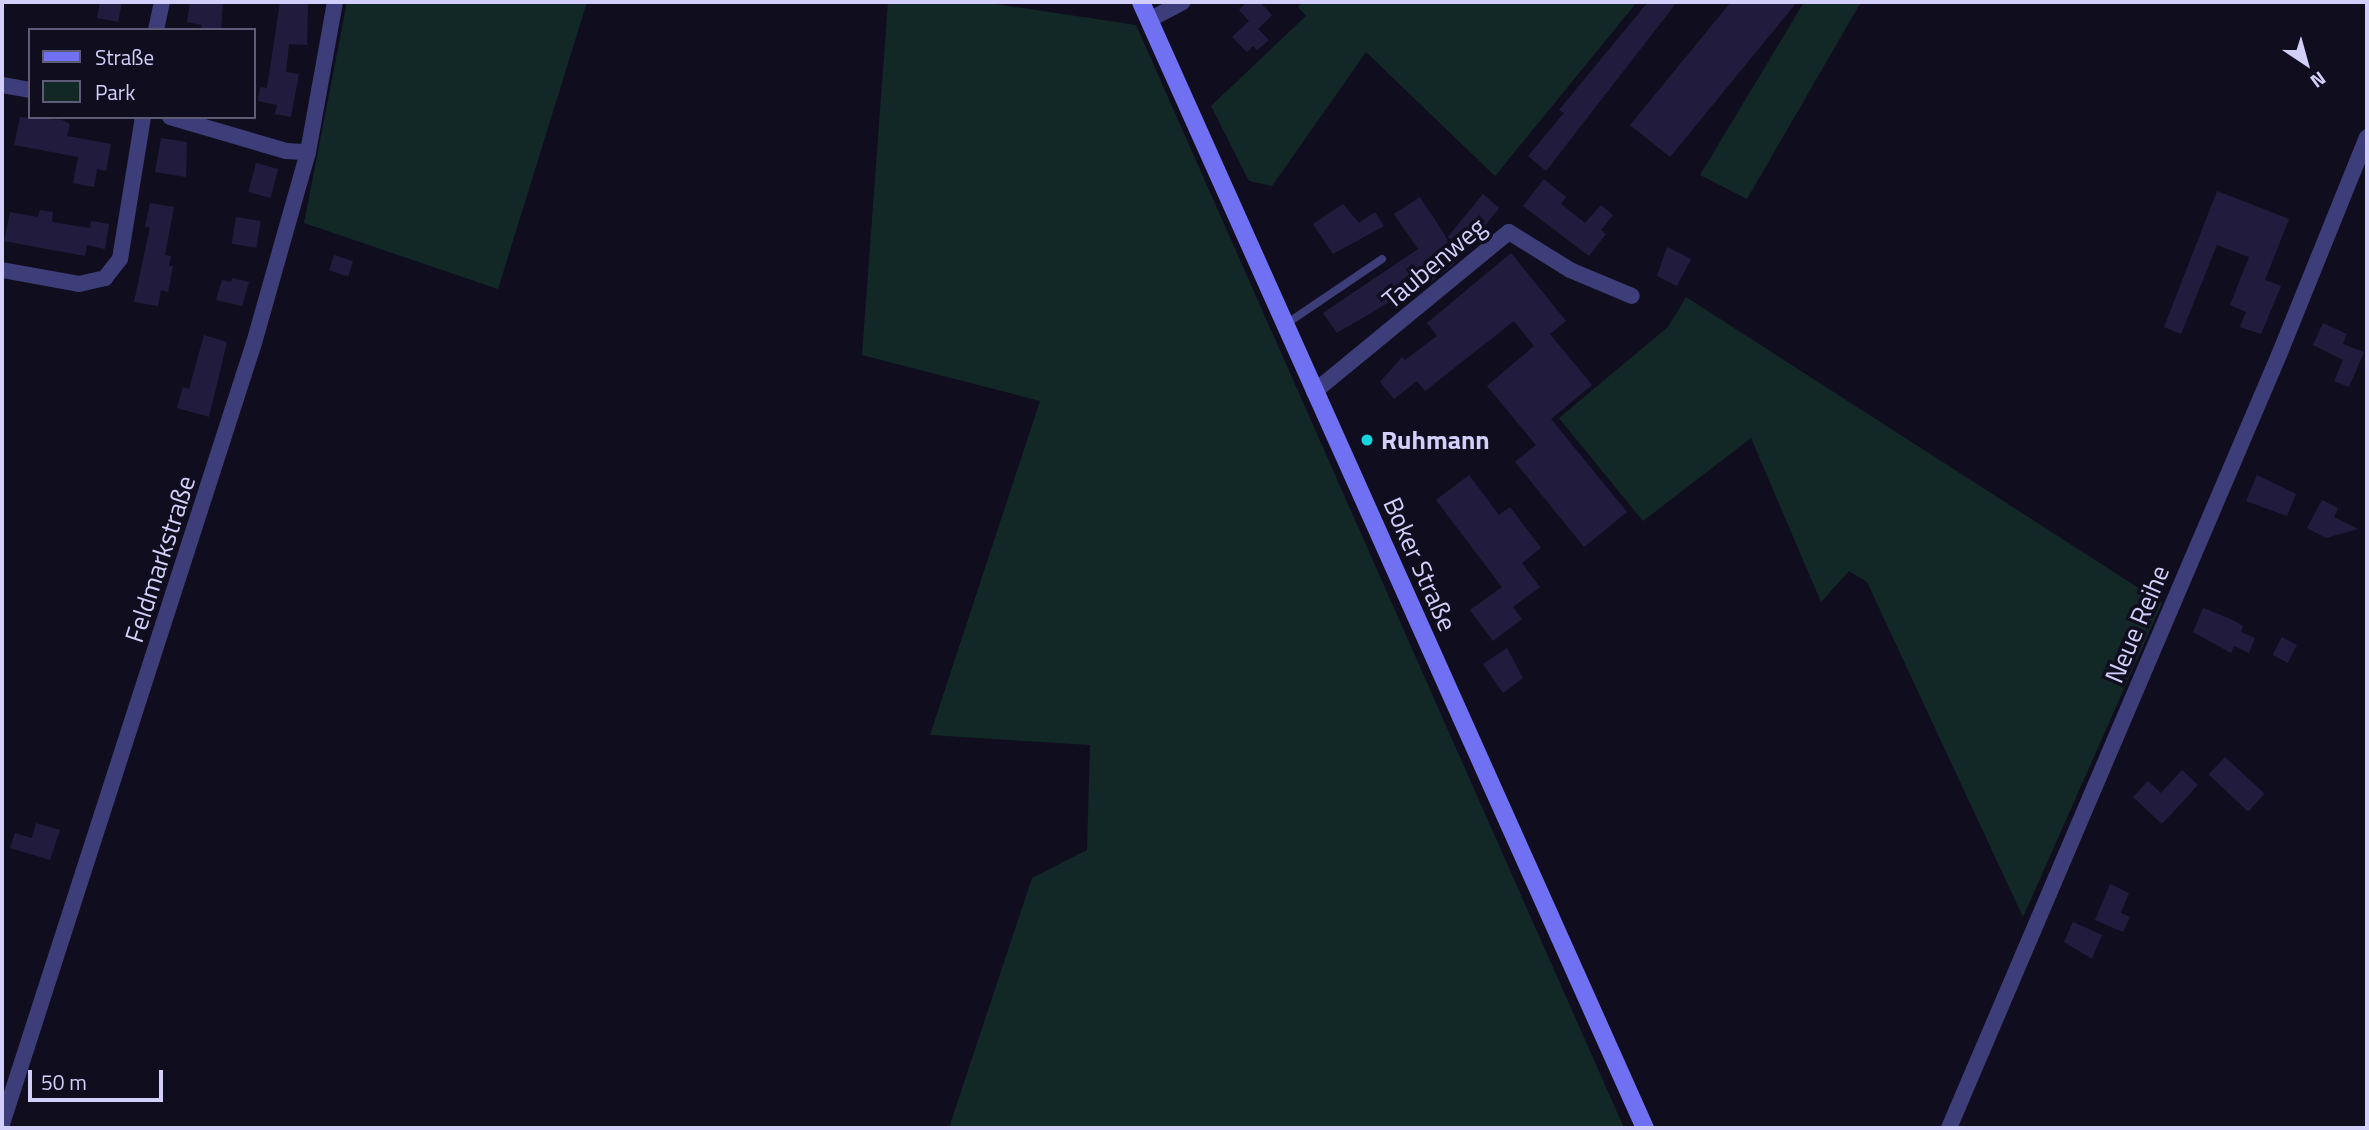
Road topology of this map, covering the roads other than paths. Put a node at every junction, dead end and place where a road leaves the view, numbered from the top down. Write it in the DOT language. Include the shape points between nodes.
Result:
graph roads {
  1 [pos="162,2"];
  2 [pos="335,2"];
  3 [pos="1140,2"];
  4 [pos="1183,2"];
  5 [pos="1149,20"];
  6 [pos="156,28"];
  7 [pos="2,85"];
  8 [pos="28,90"];
  9 [pos="143,119"];
  10 [pos="177,119"];
  11 [pos="2367,137"];
  12 [pos="308,152"];
  13 [pos="1382,259"];
  14 [pos="2,270"];
  15 [pos="1632,296"];
  16 [pos="1285,324"];
  17 [pos="1314,392"];
  18 [pos="2,1124"];
  19 [pos="1645,1128"];
  20 [pos="1948,1128"];
  1 -- 6 [label="street"];
  2 -- 12 [label="street, Feldmarkstraße"];
  3 -- 5 [label="main road, Boker Straße"];
  4 -- 5 [label="street"];
  5 -- 16 [label="main road, Boker Straße"];
  7 -- 8 [label="street"];
  9 -- 14 [label="street" via="120,260 105,278 79,284"];
  10 -- 12 [label="street"];
  11 -- 20 [label="street, Neue Reihe" via="2279,355"];
  12 -- 18 [label="street, Feldmarkstraße" via="254,343"];
  13 -- 16 [label="lane"];
  15 -- 17 [label="street, Taubenweg" via="1570,270 1509,232"];
  16 -- 17 [label="main road, Boker Straße"];
  17 -- 19 [label="main road, Boker Straße"];
}
